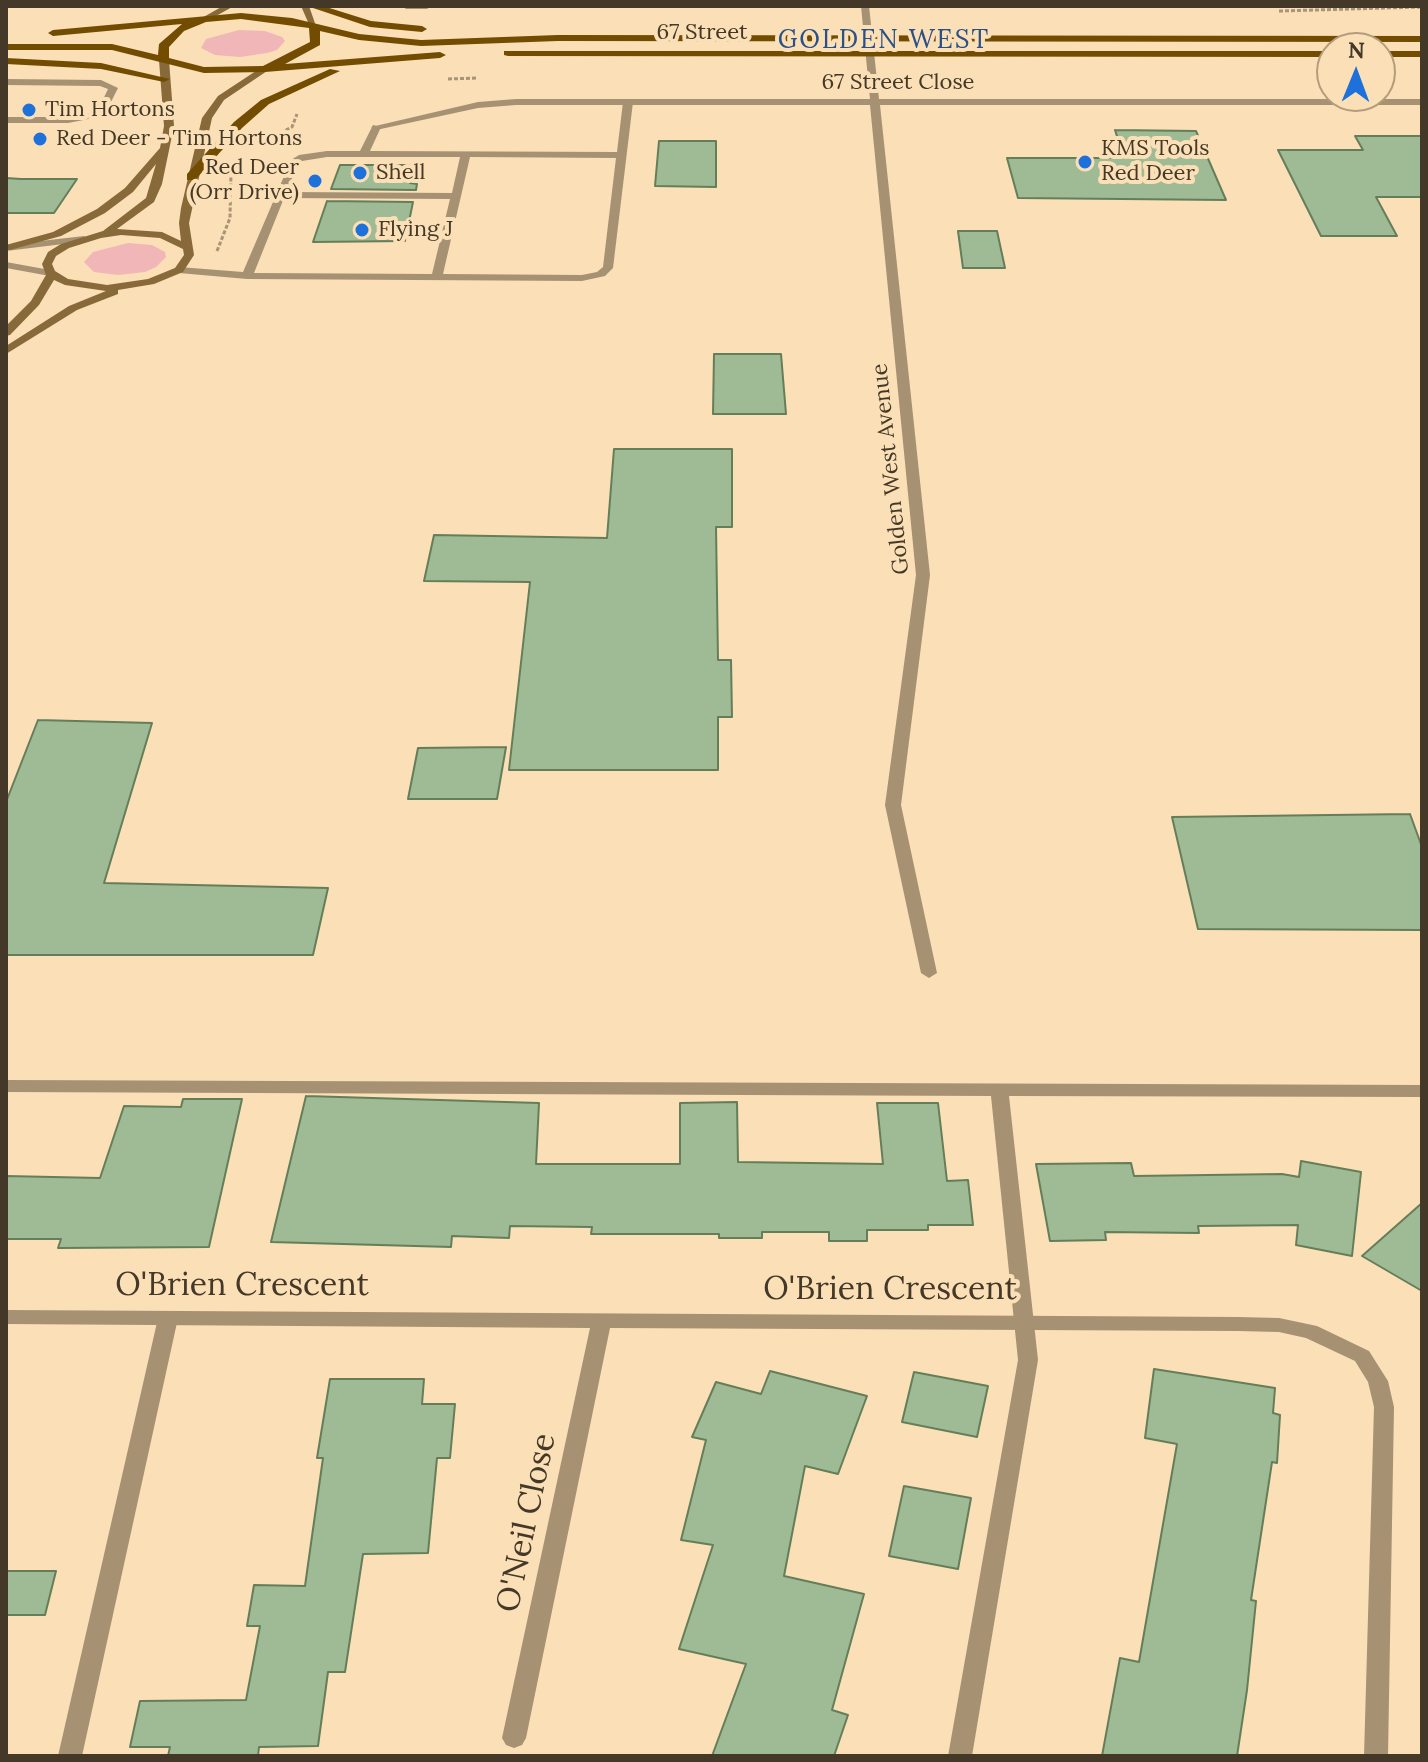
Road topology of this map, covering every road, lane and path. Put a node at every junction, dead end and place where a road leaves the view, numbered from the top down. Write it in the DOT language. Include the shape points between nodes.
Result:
graph roads {
  1 [pos="230,6"];
  2 [pos="305,6"];
  3 [pos="312,6"];
  4 [pos="406,6"];
  5 [pos="427,6"];
  6 [pos="865,6"];
  7 [pos="174,10"];
  8 [pos="204,19"];
  9 [pos="314,27"];
  10 [pos="95,30"];
  11 [pos="6,36"];
  12 [pos="558,38"];
  13 [pos="868,39"];
  14 [pos="1422,39"];
  15 [pos="6,47"];
  16 [pos="869,53"];
  17 [pos="1316,54"];
  18 [pos="1396,54"];
  19 [pos="1422,54"];
  20 [pos="164,60"];
  21 [pos="6,61"];
  22 [pos="365,62"];
  23 [pos="265,69"];
  24 [pos="164,79"];
  25 [pos="6,82"];
  26 [pos="872,101"];
  27 [pos="628,102"];
  28 [pos="1422,102"];
  29 [pos="6,120"];
  30 [pos="164,149"];
  31 [pos="364,154"];
  32 [pos="466,154"];
  33 [pos="622,155"];
  34 [pos="191,177"];
  35 [pos="281,195"];
  36 [pos="456,196"];
  37 [pos="100,235"];
  38 [pos="84,239"];
  39 [pos="186,247"];
  40 [pos="8,248"];
  41 [pos="6,265"];
  42 [pos="179,270"];
  43 [pos="51,274"];
  44 [pos="247,276"];
  45 [pos="437,277"];
  46 [pos="131,286"];
  47 [pos="6,333"];
  48 [pos="6,351"];
  49 [pos="929,973"];
  50 [pos="6,1086"];
  51 [pos="999,1090"];
  52 [pos="1422,1091"];
  53 [pos="6,1317"];
  54 [pos="168,1318"];
  55 [pos="602,1320"];
  56 [pos="1025,1322"];
  57 [pos="514,1738"];
  58 [pos="70,1756"];
  59 [pos="960,1756"];
  60 [pos="1376,1756"];
  1 -- 8 [label="street"];
  2 -- 9 [label="street"];
  3 -- 12 [label="main road" via="370,24"];
  4 -- 5 [label="street"];
  6 -- 13 [label="street, Golden West Avenue"];
  7 -- 10 [label="main road"];
  8 -- 9 [label="main road, 67 Street" via="256,17"];
  8 -- 10 [label="main road"];
  8 -- 20 [label="main road" via="169,37"];
  9 -- 12 [label="main road, 67 Street" via="421,43"];
  9 -- 23 [label="main road" via="316,43 309,49"];
  10 -- 11 [label="main road"];
  12 -- 13 [label="main road, 67 Street"];
  13 -- 14 [label="main road, 67 Street"];
  13 -- 16 [label="street, Golden West Avenue"];
  15 -- 20 [label="main road" via="112,47"];
  16 -- 17 [label="main road, 67 Street"];
  16 -- 22 [label="main road, 67 Street" via="502,53"];
  16 -- 26 [label="street, Golden West Avenue"];
  18 -- 19 [label="main road"];
  20 -- 23 [label="main road, 67 Street" via="204,70"];
  20 -- 24 [label="street"];
  21 -- 24 [label="main road" via="101,66"];
  22 -- 23 [label="main road, 67 Street"];
  22 -- 34 [label="main road" via="265,102"];
  23 -- 34 [label="street" via="214,104"];
  24 -- 30 [label="street" via="169,126"];
  25 -- 29 [label="street" via="101,83 113,88 101,114"];
  26 -- 27 [label="street, 67 Street Close"];
  26 -- 28 [label="street, 67 Street Close"];
  26 -- 49 [label="street, Golden West Avenue" via="923,575 893,805"];
  27 -- 31 [label="street, 67 Street Close" via="478,105 376,127"];
  27 -- 33 [label="street"];
  30 -- 37 [label="street" via="150,200"];
  30 -- 40 [label="street" via="129,190 101,211 57,234"];
  31 -- 32 [label="street"];
  31 -- 35 [label="street" via="299,158"];
  32 -- 33 [label="street"];
  32 -- 36 [label="street"];
  33 -- 45 [label="street" via="608,268 601,274"];
  34 -- 39 [label="street"];
  35 -- 36 [label="street"];
  35 -- 44 [label="street"];
  36 -- 45 [label="street"];
  37 -- 38 [label="street"];
  37 -- 39 [label="street" via="143,232"];
  38 -- 40 [label="street"];
  38 -- 43 [label="street" via="52,254 47,264"];
  39 -- 42 [label="street" via="189,255"];
  41 -- 43 [label="street"];
  42 -- 44 [label="street"];
  42 -- 46 [label="street"];
  43 -- 46 [label="street" via="84,287"];
  43 -- 47 [label="street" via="35,303"];
  44 -- 45 [label="street"];
  46 -- 48 [label="street" via="73,308"];
  50 -- 51 [label="street"];
  51 -- 52 [label="street"];
  51 -- 56 [label="street"];
  53 -- 54 [label="street, O'Brien Crescent"];
  54 -- 55 [label="street, O'Brien Crescent"];
  54 -- 58 [label="street"];
  55 -- 56 [label="street, O'Brien Crescent"];
  55 -- 57 [label="street, O'Neil Close"];
  56 -- 59 [label="street" via="1028,1360"];
  56 -- 60 [label="street, O'Brien Crescent" via="1279,1325 1310,1331 1362,1356 1378,1381 1385,1434"];
}
